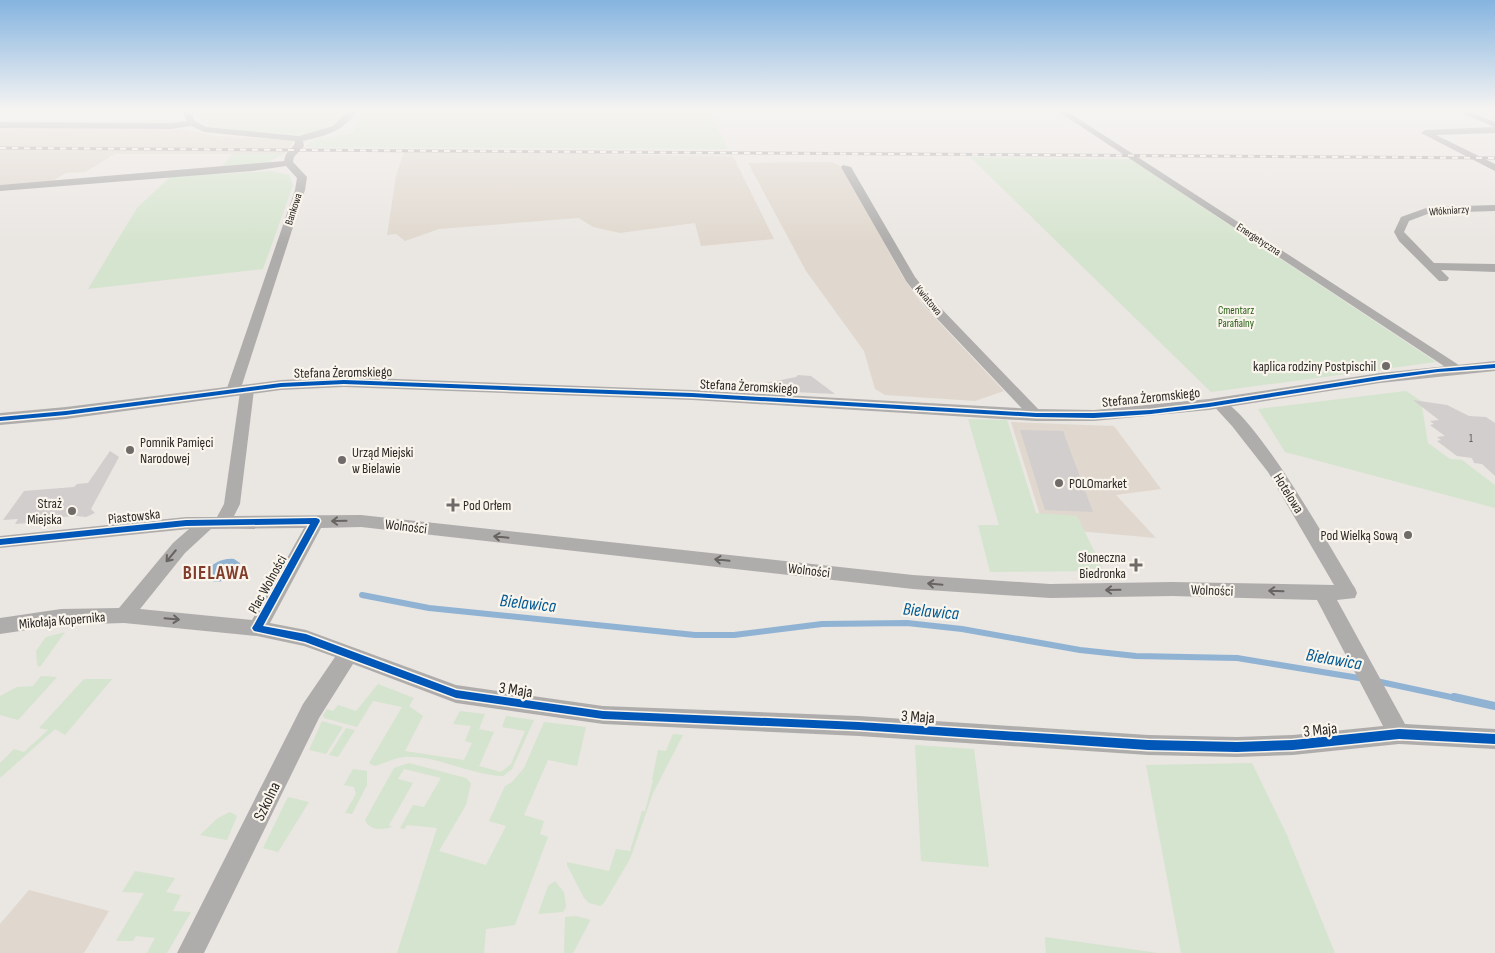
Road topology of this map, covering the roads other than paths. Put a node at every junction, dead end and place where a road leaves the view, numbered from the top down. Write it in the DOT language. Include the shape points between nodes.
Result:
graph roads {
  1 [pos="290,154"];
  2 [pos="1128,154"];
  3 [pos="1468,154"];
  4 [pos="288,163"];
  5 [pos="846,167"];
  6 [pos="1495,168"];
  7 [pos="0,188"];
  8 [pos="1495,208"];
  9 [pos="1430,266"];
  10 [pos="1495,268"];
  11 [pos="1443,278"];
  12 [pos="1495,366"];
  13 [pos="1458,369"];
  14 [pos="240,390"];
  15 [pos="1217,402"];
  16 [pos="1036,415"];
  17 [pos="0,419"];
  18 [pos="270,521"];
  19 [pos="316,522"];
  20 [pos="214,523"];
  21 [pos="0,542"];
  22 [pos="1348,593"];
  23 [pos="1324,594"];
  24 [pos="124,615"];
  25 [pos="0,626"];
  26 [pos="257,628"];
  27 [pos="348,654"];
  28 [pos="1399,734"];
  29 [pos="1495,739"];
  30 [pos="190,953"];
  1 -- 4 [label="street"];
  2 -- 13 [label="street, Energetyczna"];
  3 -- 6 [label="street"];
  4 -- 7 [label="street"];
  4 -- 14 [label="street, Bankowa" via="301,174 301,183"];
  5 -- 16 [label="street, Kwiatowa" via="910,278 930,304"];
  8 -- 9 [label="street, Włókniarzy" via="1429,210 1405,219 1399,232"];
  9 -- 10 [label="street"];
  9 -- 11 [label="street, Włókniarzy"];
  12 -- 13 [label="street, Stefana Żeromskiego"];
  13 -- 15 [label="street, Stefana Żeromskiego"];
  14 -- 16 [label="street, Stefana Żeromskiego" via="312,383 392,383 692,395"];
  14 -- 17 [label="street, Stefana Żeromskiego"];
  14 -- 20 [label="street, Bankowa" via="232,504"];
  15 -- 16 [label="street, Stefana Żeromskiego" via="1116,415"];
  15 -- 22 [label="street, Hotelowa" via="1285,484"];
  18 -- 19 [label="street, Wolności"];
  18 -- 20 [label="street, Piastowska"];
  23 -- 19 [label="street, Wolności, one-way" via="1180,589 1004,590 379,522"];
  19 -- 26 [label="street, Plac Wolności"];
  20 -- 21 [label="street, Piastowska"];
  20 -- 24 [label="street, one-way" via="179,548"];
  22 -- 23 [label="street, Wolności"];
  23 -- 28 [label="street"];
  24 -- 25 [label="street, Mikołaja Kopernika" via="61,617"];
  24 -- 26 [label="street, Plac Wolności, one-way"];
  26 -- 27 [label="street, Plac Wolności" via="306,638"];
  27 -- 28 [label="street, 3 Maja" via="456,694 604,715 1198,746 1293,745"];
  27 -- 30 [label="street, Szkolna" via="311,711"];
  28 -- 29 [label="street, 3 Maja"];
}
